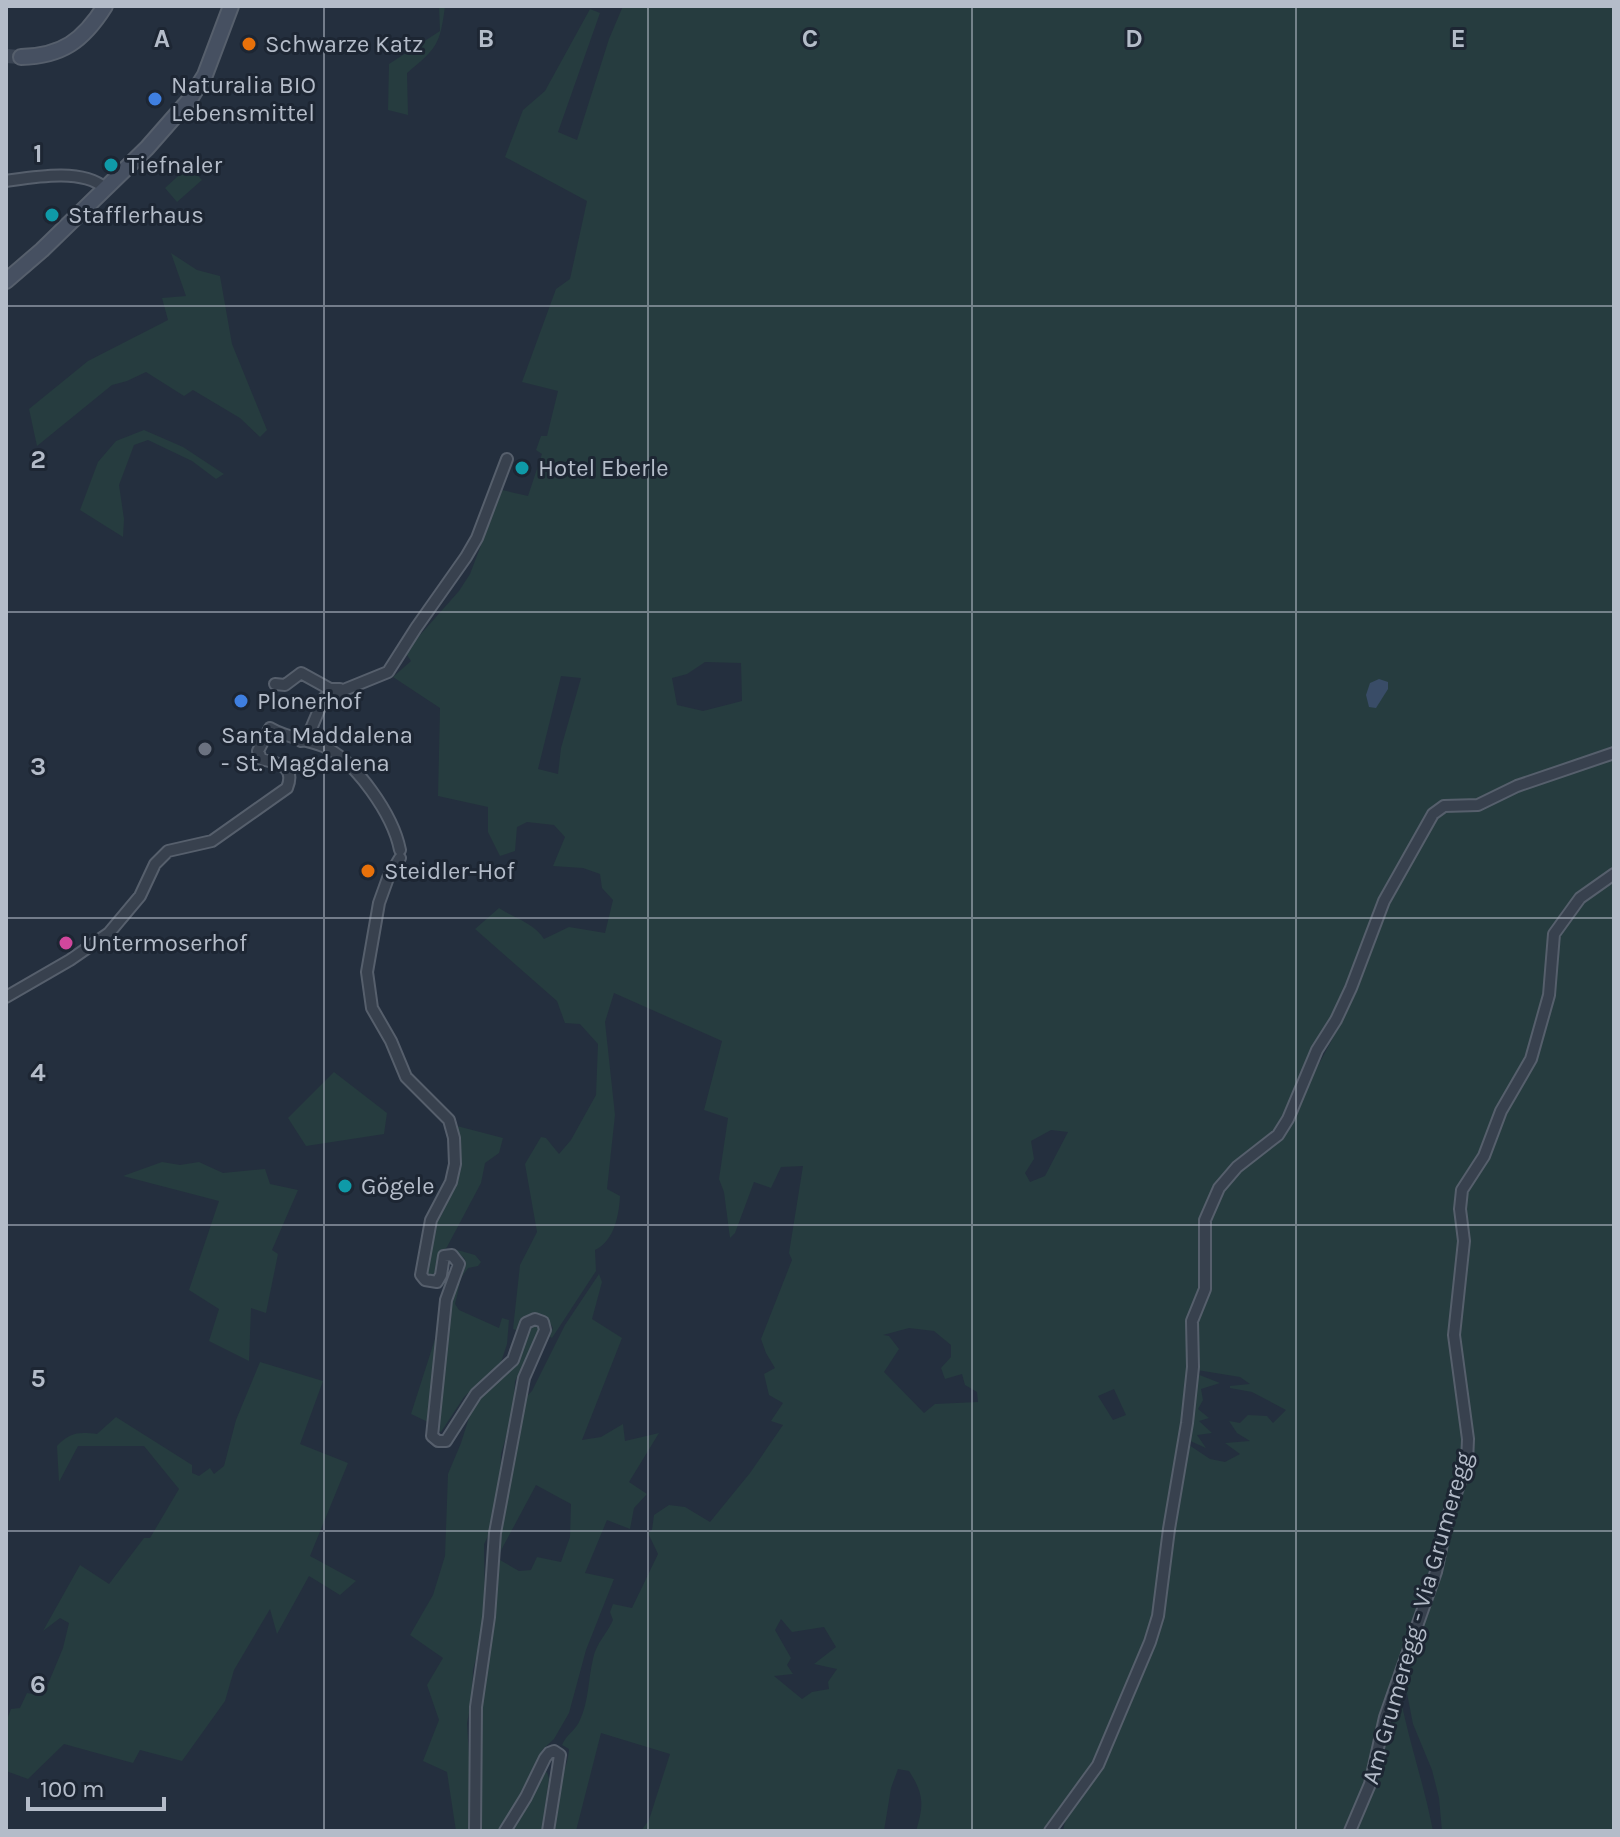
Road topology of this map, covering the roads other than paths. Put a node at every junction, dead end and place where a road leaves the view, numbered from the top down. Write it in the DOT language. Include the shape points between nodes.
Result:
graph roads {
  1 [pos="105,6"];
  2 [pos="231,6"];
  3 [pos="21,57"];
  4 [pos="6,181"];
  5 [pos="105,188"];
  6 [pos="6,281"];
  7 [pos="507,459"];
  8 [pos="275,684"];
  9 [pos="344,690"];
  10 [pos="301,741"];
  11 [pos="1614,753"];
  12 [pos="1614,874"];
  13 [pos="6,997"];
  14 [pos="1050,1830"];
  15 [pos="475,1831"];
  16 [pos="505,1831"];
  17 [pos="548,1831"];
  18 [pos="1350,1831"];
  1 -- 3 [label="street" via="87,30 59,52"];
  2 -- 5 [label="street" via="205,75 190,99"];
  4 -- 5 [label="street" via="53,175"];
  5 -- 6 [label="street"];
  7 -- 9 [label="street" via="477,538 388,672"];
  8 -- 9 [label="street" via="285,685 303,673 330,689"];
  9 -- 10 [label="street" via="324,698"];
  10 -- 13 [label="street" via="270,728 258,751 261,759 290,772 287,788 212,841 168,851 109,933"];
  10 -- 15 [label="street" via="319,744 352,765 397,835 400,854 379,903 367,972 372,1008 406,1077 453,1130 455,1164 431,1220 421,1275 437,1282 444,1256 452,1255 459,1264 446,1300 432,1436 446,1441 453,1435 476,1394 513,1360 526,1323 535,1319 545,1330 524,1378 495,1533 476,1707"];
  11 -- 14 [label="street" via="1478,805 1444,806 1433,814 1384,901 1351,988 1288,1119 1278,1135 1219,1188 1205,1220 1205,1289 1192,1321 1187,1423 1158,1616 1098,1765"];
  12 -- 18 [label="street, Am Grumeregg - Via Grumeregg" via="1580,898 1554,934 1549,995 1531,1059 1462,1190 1464,1241 1454,1335 1467,1463 1385,1717 1370,1784"];
  16 -- 17 [label="street" via="545,1758 554,1751 560,1762"];
}
